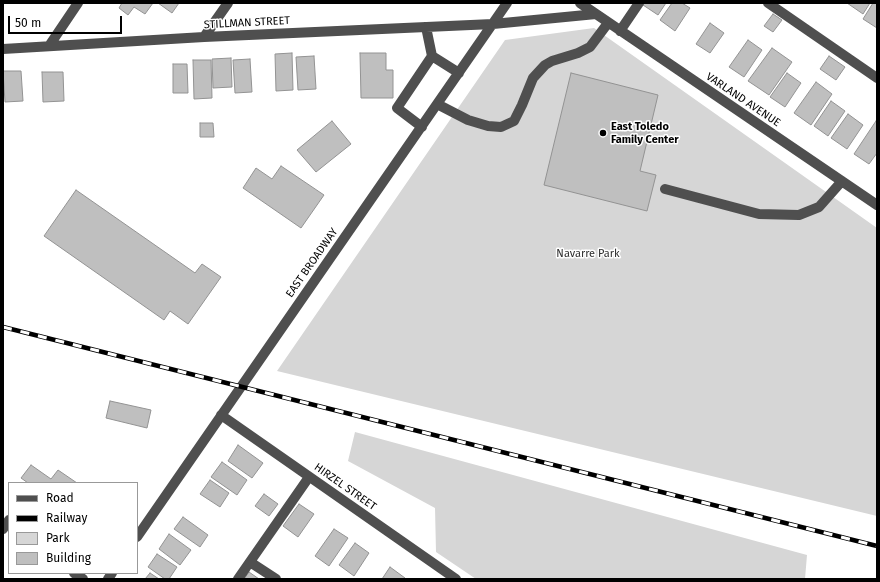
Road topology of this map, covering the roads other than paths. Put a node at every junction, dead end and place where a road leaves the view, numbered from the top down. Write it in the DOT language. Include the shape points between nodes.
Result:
graph roads {
  1 [pos="78,3"];
  2 [pos="228,3"];
  3 [pos="507,3"];
  4 [pos="580,3"];
  5 [pos="639,3"];
  6 [pos="768,3"];
  7 [pos="596,14"];
  8 [pos="608,23"];
  9 [pos="493,24"];
  10 [pos="426,27"];
  11 [pos="620,31"];
  12 [pos="204,37"];
  13 [pos="49,46"];
  14 [pos="3,49"];
  15 [pos="432,56"];
  16 [pos="458,73"];
  17 [pos="877,78"];
  18 [pos="437,104"];
  19 [pos="422,127"];
  20 [pos="842,181"];
  21 [pos="665,189"];
  22 [pos="877,205"];
  23 [pos="221,415"];
  24 [pos="310,477"];
  25 [pos="138,534"];
  26 [pos="250,562"];
  27 [pos="238,579"];
  28 [pos="276,579"];
  29 [pos="456,579"];
  1 -- 13 [label="street"];
  2 -- 12 [label="street"];
  3 -- 9 [label="street, EAST BROADWAY"];
  4 -- 7 [label="street, VARLAND AVENUE"];
  5 -- 11 [label="street"];
  6 -- 17 [label="street"];
  7 -- 8 [label="street, VARLAND AVENUE"];
  7 -- 9 [label="street"];
  8 -- 11 [label="street, VARLAND AVENUE"];
  8 -- 18 [label="street" via="590,47 545,65 533,78 514,121 501,127 488,126 468,120"];
  9 -- 10 [label="street, STILLMAN STREET"];
  9 -- 16 [label="street, EAST BROADWAY"];
  10 -- 12 [label="street, STILLMAN STREET"];
  10 -- 15 [label="street"];
  11 -- 20 [label="street, VARLAND AVENUE"];
  12 -- 13 [label="street, STILLMAN STREET"];
  13 -- 14 [label="street, STILLMAN STREET"];
  15 -- 16 [label="street"];
  15 -- 19 [label="street" via="397,108"];
  16 -- 18 [label="street, EAST BROADWAY"];
  18 -- 19 [label="street, EAST BROADWAY"];
  19 -- 23 [label="street, EAST BROADWAY"];
  20 -- 21 [label="street" via="819,207 799,216 759,214"];
  20 -- 22 [label="street, VARLAND AVENUE"];
  23 -- 24 [label="street, HIRZEL STREET"];
  23 -- 25 [label="street, EAST BROADWAY"];
  24 -- 26 [label="street"];
  24 -- 29 [label="street, HIRZEL STREET"];
  26 -- 27 [label="street"];
  26 -- 28 [label="street"];
}
